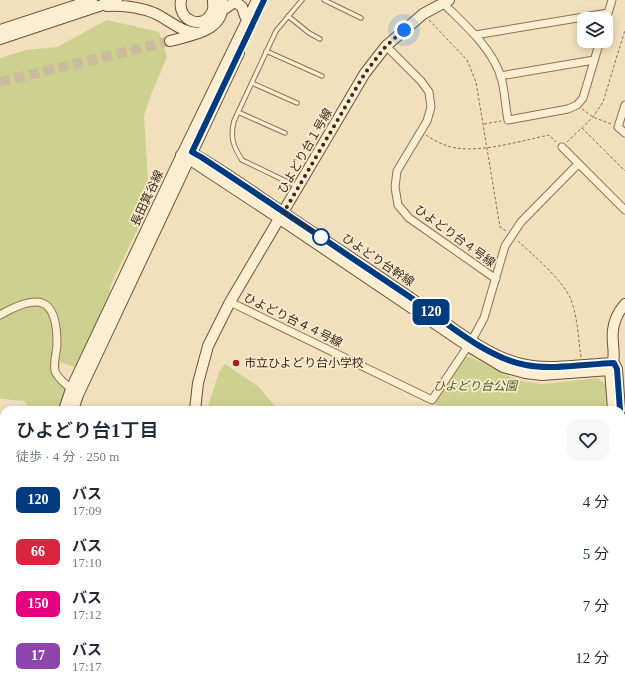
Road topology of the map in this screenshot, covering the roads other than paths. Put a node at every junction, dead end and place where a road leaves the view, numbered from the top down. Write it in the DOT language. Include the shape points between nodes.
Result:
graph roads {
  1 [pos="70,0"];
  2 [pos="117,0"];
  3 [pos="181,0"];
  4 [pos="213,0"];
  5 [pos="252,0"];
  6 [pos="257,0"];
  7 [pos="264,0"];
  8 [pos="302,0"];
  9 [pos="324,0"];
  10 [pos="612,0"];
  11 [pos="446,1"];
  12 [pos="95,3"];
  13 [pos="222,5"];
  14 [pos="608,12"];
  15 [pos="245,16"];
  16 [pos="288,16"];
  17 [pos="361,18"];
  18 [pos="577,20"];
  19 [pos="3,30"];
  20 [pos="199,33"];
  21 [pos="475,35"];
  22 [pos="320,38"];
  23 [pos="0,39"];
  24 [pos="170,41"];
  25 [pos="386,46"];
  26 [pos="598,48"];
  27 [pos="266,51"];
  28 [pos="594,60"];
  29 [pos="220,76"];
  30 [pos="322,76"];
  31 [pos="500,76"];
  32 [pos="252,83"];
  33 [pos="297,103"];
  34 [pos="625,105"];
  35 [pos="238,112"];
  36 [pos="285,133"];
  37 [pos="625,133"];
  38 [pos="562,147"];
  39 [pos="187,154"];
  40 [pos="578,164"];
  41 [pos="298,187"];
  42 [pos="625,210"];
  43 [pos="282,216"];
  44 [pos="496,279"];
  45 [pos="230,302"];
  46 [pos="624,307"];
  47 [pos="0,316"];
  48 [pos="470,343"];
  49 [pos="613,368"];
  50 [pos="72,389"];
  51 [pos="66,406"];
  52 [pos="74,406"];
  53 [pos="195,406"];
  54 [pos="613,406"];
  55 [pos="619,406"];
  1 -- 19 [label="street"];
  2 -- 12 [label="street"];
  3 -- 4 [label="street" via="180,10 183,15 195,22 209,17 213,9"];
  5 -- 15 [label="street"];
  6 -- 29 [label="street, 長田箕谷線"];
  7 -- 39 [label="street, 長田箕谷線"];
  8 -- 16 [label="lane"];
  9 -- 17 [label="lane"];
  10 -- 14 [label="street"];
  11 -- 21 [label="street"];
  11 -- 25 [label="street, ひよどり台１号線" via="423,14"];
  12 -- 19 [label="street"];
  12 -- 20 [label="street" via="135,7 166,18 185,30"];
  12 -- 23 [label="street"];
  13 -- 15 [label="street" via="237,2"];
  13 -- 20 [label="street" via="217,22"];
  15 -- 29 [label="street"];
  16 -- 22 [label="lane" via="309,33"];
  16 -- 27 [label="lane" via="276,31"];
  18 -- 21 [label="street"];
  20 -- 24 [label="street"];
  21 -- 31 [label="street" via="492,57"];
  25 -- 41 [label="street, ひよどり台１号線" via="365,73"];
  25 -- 44 [label="street, ひよどり台４号線" via="421,81 429,92 432,107 428,121 397,171 395,187 398,205 409,218"];
  26 -- 28 [label="street"];
  27 -- 30 [label="lane"];
  27 -- 32 [label="lane"];
  28 -- 31 [label="street"];
  28 -- 31 [label="street" via="583,98 577,105 508,120"];
  29 -- 39 [label="street, 長田箕谷線"];
  32 -- 33 [label="lane"];
  32 -- 35 [label="lane"];
  34 -- 37 [label="street" via="618,126"];
  35 -- 36 [label="lane"];
  35 -- 41 [label="lane" via="231,132 242,160"];
  38 -- 40 [label="street"];
  39 -- 43 [label="street, ひよどり台幹線" via="201,157"];
  39 -- 50 [label="street, 長田箕谷線"];
  39 -- 52 [label="street, 長田箕谷線"];
  40 -- 42 [label="street"];
  40 -- 44 [label="street" via="521,222 505,246"];
  41 -- 43 [label="street, ひよどり台１号線"];
  43 -- 45 [label="street, ひよどり台１号線"];
  43 -- 48 [label="street, ひよどり台幹線" via="408,296"];
  44 -- 48 [label="street" via="484,318"];
  45 -- 48 [label="street, ひよどり台４４号線" via="432,400"];
  45 -- 53 [label="street, ひよどり台１号線" via="208,346 198,383"];
  46 -- 49 [label="street" via="616,318 613,330"];
  47 -- 50 [label="street" via="26,302 44,303 50,307 55,322 55,371"];
  48 -- 49 [label="street, ひよどり台幹線" via="526,365"];
  49 -- 54 [label="street"];
  49 -- 55 [label="street"];
  50 -- 51 [label="street, 長田箕谷線"];
}
